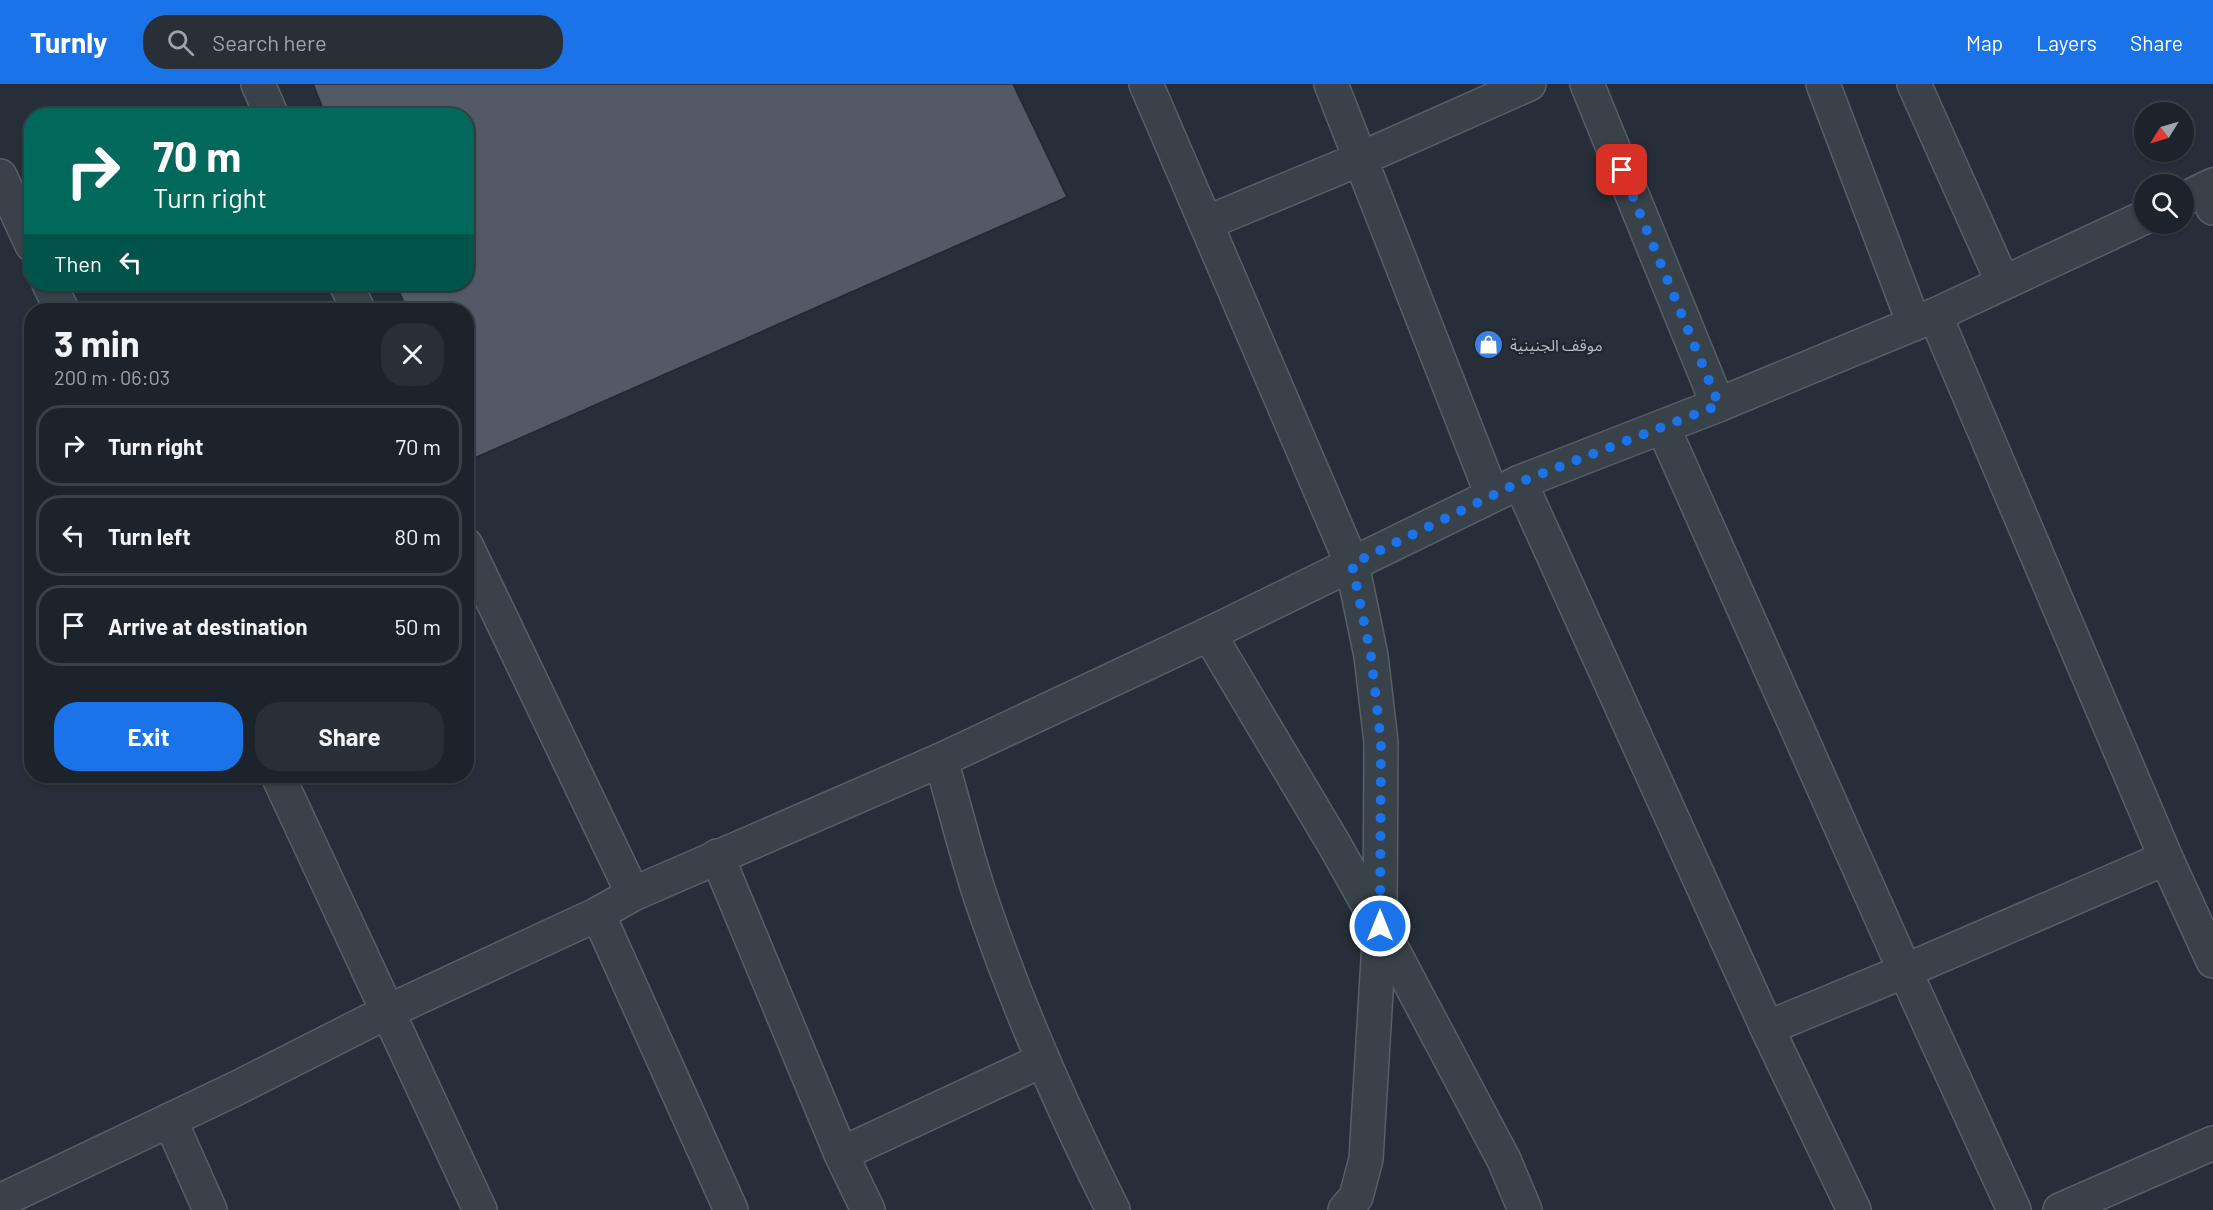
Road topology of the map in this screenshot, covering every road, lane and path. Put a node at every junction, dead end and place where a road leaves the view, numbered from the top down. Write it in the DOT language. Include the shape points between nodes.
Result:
graph roads {
  1 [pos="258,84"];
  2 [pos="1146,84"];
  3 [pos="1330,84"];
  4 [pos="1529,84"];
  5 [pos="1587,84"];
  6 [pos="1823,84"];
  7 [pos="1914,84"];
  8 [pos="268,108"];
  9 [pos="1360,159"];
  10 [pos="0,176"];
  11 [pos="2134,222"];
  12 [pos="1206,223"];
  13 [pos="24,228"];
  14 [pos="2003,283"];
  15 [pos="1924,320"];
  16 [pos="1719,405"];
  17 [pos="1663,427"];
  18 [pos="1506,488"];
  19 [pos="474,562"];
  20 [pos="1352,564"];
  21 [pos="1209,634"];
  22 [pos="941,760"];
  23 [pos="281,783"];
  24 [pos="717,856"];
  25 [pos="2166,858"];
  26 [pos="633,894"];
  27 [pos="598,914"];
  28 [pos="1380,926"];
  29 [pos="2213,961"];
  30 [pos="1905,971"];
  31 [pos="389,1011"];
  32 [pos="1767,1029"];
  33 [pos="1043,1060"];
  34 [pos="170,1120"];
  35 [pos="2213,1143"];
  36 [pos="842,1154"];
  37 [pos="0,1202"];
  38 [pos="210,1210"];
  39 [pos="480,1210"];
  40 [pos="731,1210"];
  41 [pos="868,1210"];
  42 [pos="1113,1210"];
  43 [pos="1345,1210"];
  44 [pos="1525,1210"];
  45 [pos="1854,1210"];
  46 [pos="2014,1210"];
  47 [pos="2060,1210"];
  1 -- 8 [label="street"];
  2 -- 12 [label="street"];
  3 -- 9 [label="street"];
  4 -- 9 [label="street"];
  5 -- 16 [label="street"];
  6 -- 15 [label="street"];
  7 -- 14 [label="street"];
  9 -- 12 [label="street"];
  9 -- 18 [label="street"];
  10 -- 13 [label="street"];
  11 -- 14 [label="street"];
  12 -- 20 [label="street"];
  14 -- 15 [label="street"];
  15 -- 16 [label="street"];
  15 -- 25 [label="street"];
  16 -- 17 [label="street"];
  17 -- 18 [label="street"];
  17 -- 30 [label="street"];
  18 -- 20 [label="street"];
  18 -- 32 [label="street"];
  19 -- 26 [label="street"];
  20 -- 21 [label="street"];
  20 -- 28 [label="street" via="1371,656 1381,742"];
  21 -- 22 [label="street"];
  21 -- 28 [label="street"];
  22 -- 24 [label="street"];
  22 -- 33 [label="street" via="985,912"];
  23 -- 31 [label="street"];
  24 -- 26 [label="street"];
  24 -- 36 [label="street"];
  25 -- 29 [label="street"];
  25 -- 30 [label="street"];
  26 -- 27 [label="street"];
  27 -- 31 [label="street"];
  27 -- 40 [label="street"];
  28 -- 43 [label="street" via="1366,1159 1356,1197"];
  28 -- 44 [label="street" via="1504,1160"];
  30 -- 32 [label="street"];
  30 -- 46 [label="street"];
  31 -- 34 [label="street"];
  31 -- 39 [label="street"];
  32 -- 45 [label="street"];
  33 -- 36 [label="street"];
  33 -- 42 [label="street"];
  34 -- 37 [label="street"];
  34 -- 38 [label="street"];
  35 -- 47 [label="street"];
  36 -- 41 [label="street"];
}
